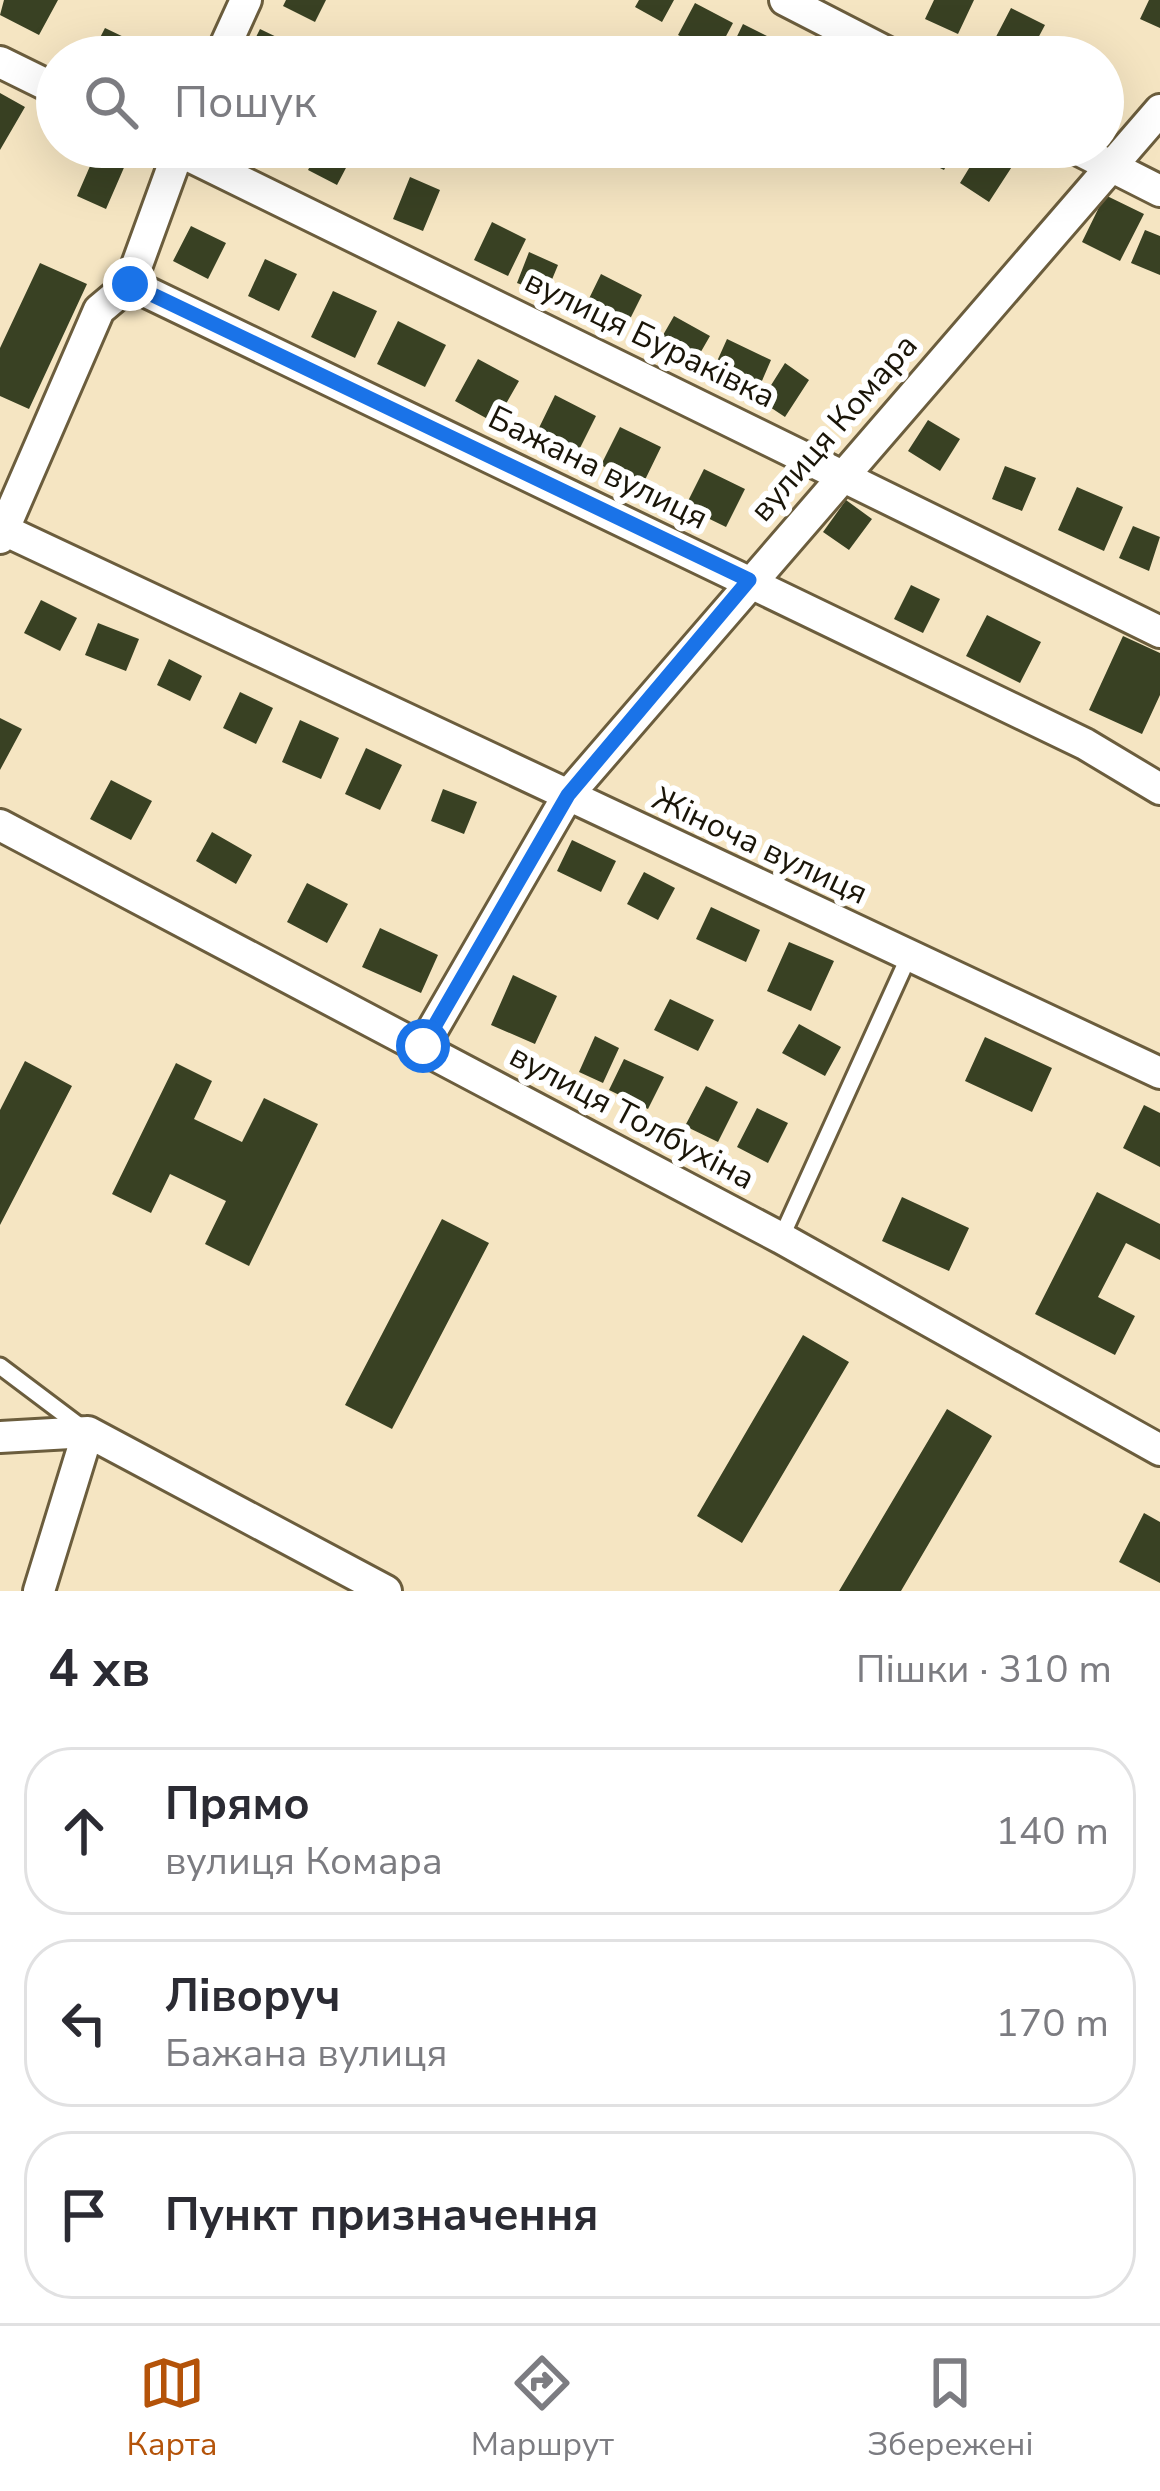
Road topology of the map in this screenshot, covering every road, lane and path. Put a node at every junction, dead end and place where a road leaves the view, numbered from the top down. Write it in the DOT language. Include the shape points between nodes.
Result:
graph roads {
  1 [pos="246,0"];
  2 [pos="784,0"];
  3 [pos="230,36"];
  4 [pos="855,36"];
  5 [pos="0,62"];
  6 [pos="36,80"];
  7 [pos="1160,110"];
  8 [pos="1124,151"];
  9 [pos="170,168"];
  10 [pos="218,168"];
  11 [pos="1109,168"];
  12 [pos="1115,168"];
  13 [pos="1160,191"];
  14 [pos="130,284"];
  15 [pos="843,473"];
  16 [pos="2,534"];
  17 [pos="749,580"];
  18 [pos="1160,632"];
  19 [pos="1160,789"];
  20 [pos="568,795"];
  21 [pos="0,825"];
  22 [pos="910,956"];
  23 [pos="423,1046"];
  24 [pos="1160,1073"];
  25 [pos="781,1238"];
  26 [pos="0,1366"];
  27 [pos="88,1432"];
  28 [pos="0,1437"];
  29 [pos="1160,1450"];
  30 [pos="39,1591"];
  31 [pos="386,1591"];
  1 -- 3 [label="street"];
  2 -- 4 [label="street"];
  5 -- 6 [label="street"];
  7 -- 8 [label="street, вулиця Комара"];
  9 -- 14 [label="street"];
  10 -- 15 [label="street, вулиця Бураківка"];
  11 -- 15 [label="street, вулиця Комара"];
  12 -- 13 [label="street"];
  14 -- 16 [label="street" via="99,310"];
  14 -- 17 [label="street, Бажана вулиця"];
  15 -- 17 [label="street, вулиця Комара"];
  15 -- 18 [label="street, вулиця Бураківка"];
  16 -- 20 [label="street, Жіноча вулиця"];
  17 -- 19 [label="street, Бажана вулиця" via="1085,744"];
  17 -- 20 [label="street, вулиця Комара"];
  20 -- 22 [label="street, Жіноча вулиця"];
  20 -- 23 [label="street, вулиця Комара"];
  21 -- 23 [label="street, вулиця Толбухіна"];
  22 -- 24 [label="street, Жіноча вулиця"];
  22 -- 25 [label="lane"];
  23 -- 25 [label="street, вулиця Толбухіна"];
  25 -- 29 [label="street, вулиця Толбухіна"];
  26 -- 27 [label="lane"];
  27 -- 28 [label="street"];
  27 -- 30 [label="street"];
  27 -- 31 [label="street"];
}
